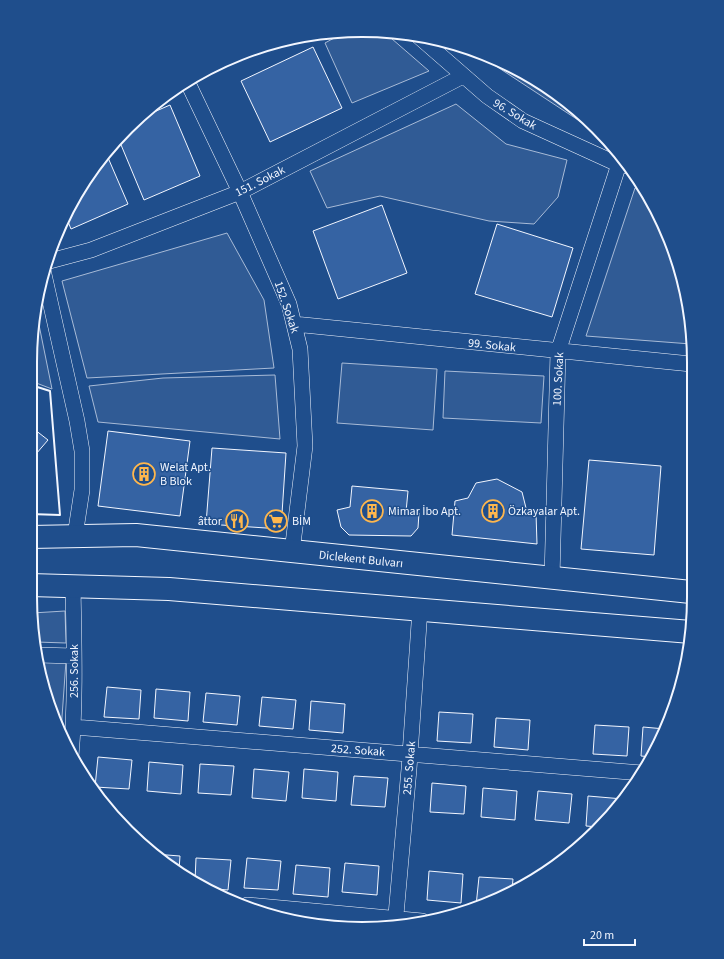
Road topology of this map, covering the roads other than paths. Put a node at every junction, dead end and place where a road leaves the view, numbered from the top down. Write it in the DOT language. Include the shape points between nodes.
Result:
graph roads {
  1 [pos="426,43"];
  2 [pos="463,76"];
  3 [pos="190,87"];
  4 [pos="619,163"];
  5 [pos="623,168"];
  6 [pos="240,192"];
  7 [pos="53,260"];
  8 [pos="47,283"];
  9 [pos="294,324"];
  10 [pos="558,352"];
  11 [pos="687,364"];
  12 [pos="76,536"];
  13 [pos="37,537"];
  14 [pos="292,552"];
  15 [pos="552,578"];
  16 [pos="37,584"];
  17 [pos="73,586"];
  18 [pos="687,592"];
  19 [pos="420,609"];
  20 [pos="685,631"];
  21 [pos="42,655"];
  22 [pos="74,656"];
  23 [pos="74,728"];
  24 [pos="72,744"];
  25 [pos="410,754"];
  26 [pos="635,772"];
  27 [pos="265,907"];
  28 [pos="395,920"];
  29 [pos="385,921"];
  1 -- 2 [label="street, 96. Sokak"];
  2 -- 4 [label="street, 96. Sokak" via="524,121"];
  2 -- 6 [label="street, 151. Sokak"];
  3 -- 6 [label="street, 152. Sokak"];
  5 -- 10 [label="street, 100. Sokak"];
  6 -- 7 [label="street, 151. Sokak" via="98,247"];
  6 -- 9 [label="street, 152. Sokak" via="289,304"];
  8 -- 12 [label="street" via="82,451 82,490"];
  9 -- 10 [label="street, 99. Sokak"];
  9 -- 14 [label="street, 152. Sokak" via="300,349 305,446"];
  10 -- 11 [label="street, 99. Sokak"];
  10 -- 15 [label="street, 100. Sokak"];
  12 -- 13 [label="main road, Diclekent Bulvarı"];
  12 -- 14 [label="main road, Diclekent Bulvarı" via="136,535"];
  14 -- 15 [label="main road, Diclekent Bulvarı"];
  15 -- 18 [label="main road, Diclekent Bulvarı"];
  16 -- 17 [label="main road"];
  17 -- 19 [label="main road" via="169,589"];
  17 -- 22 [label="street, 256. Sokak"];
  19 -- 20 [label="main road"];
  19 -- 25 [label="street, 255. Sokak"];
  21 -- 22 [label="street"];
  22 -- 23 [label="street, 256. Sokak"];
  23 -- 24 [label="street, 256. Sokak"];
  23 -- 25 [label="street, 252. Sokak"];
  25 -- 26 [label="street, 252. Sokak"];
  25 -- 28 [label="street, 255. Sokak"];
  27 -- 29 [label="street"];
}
